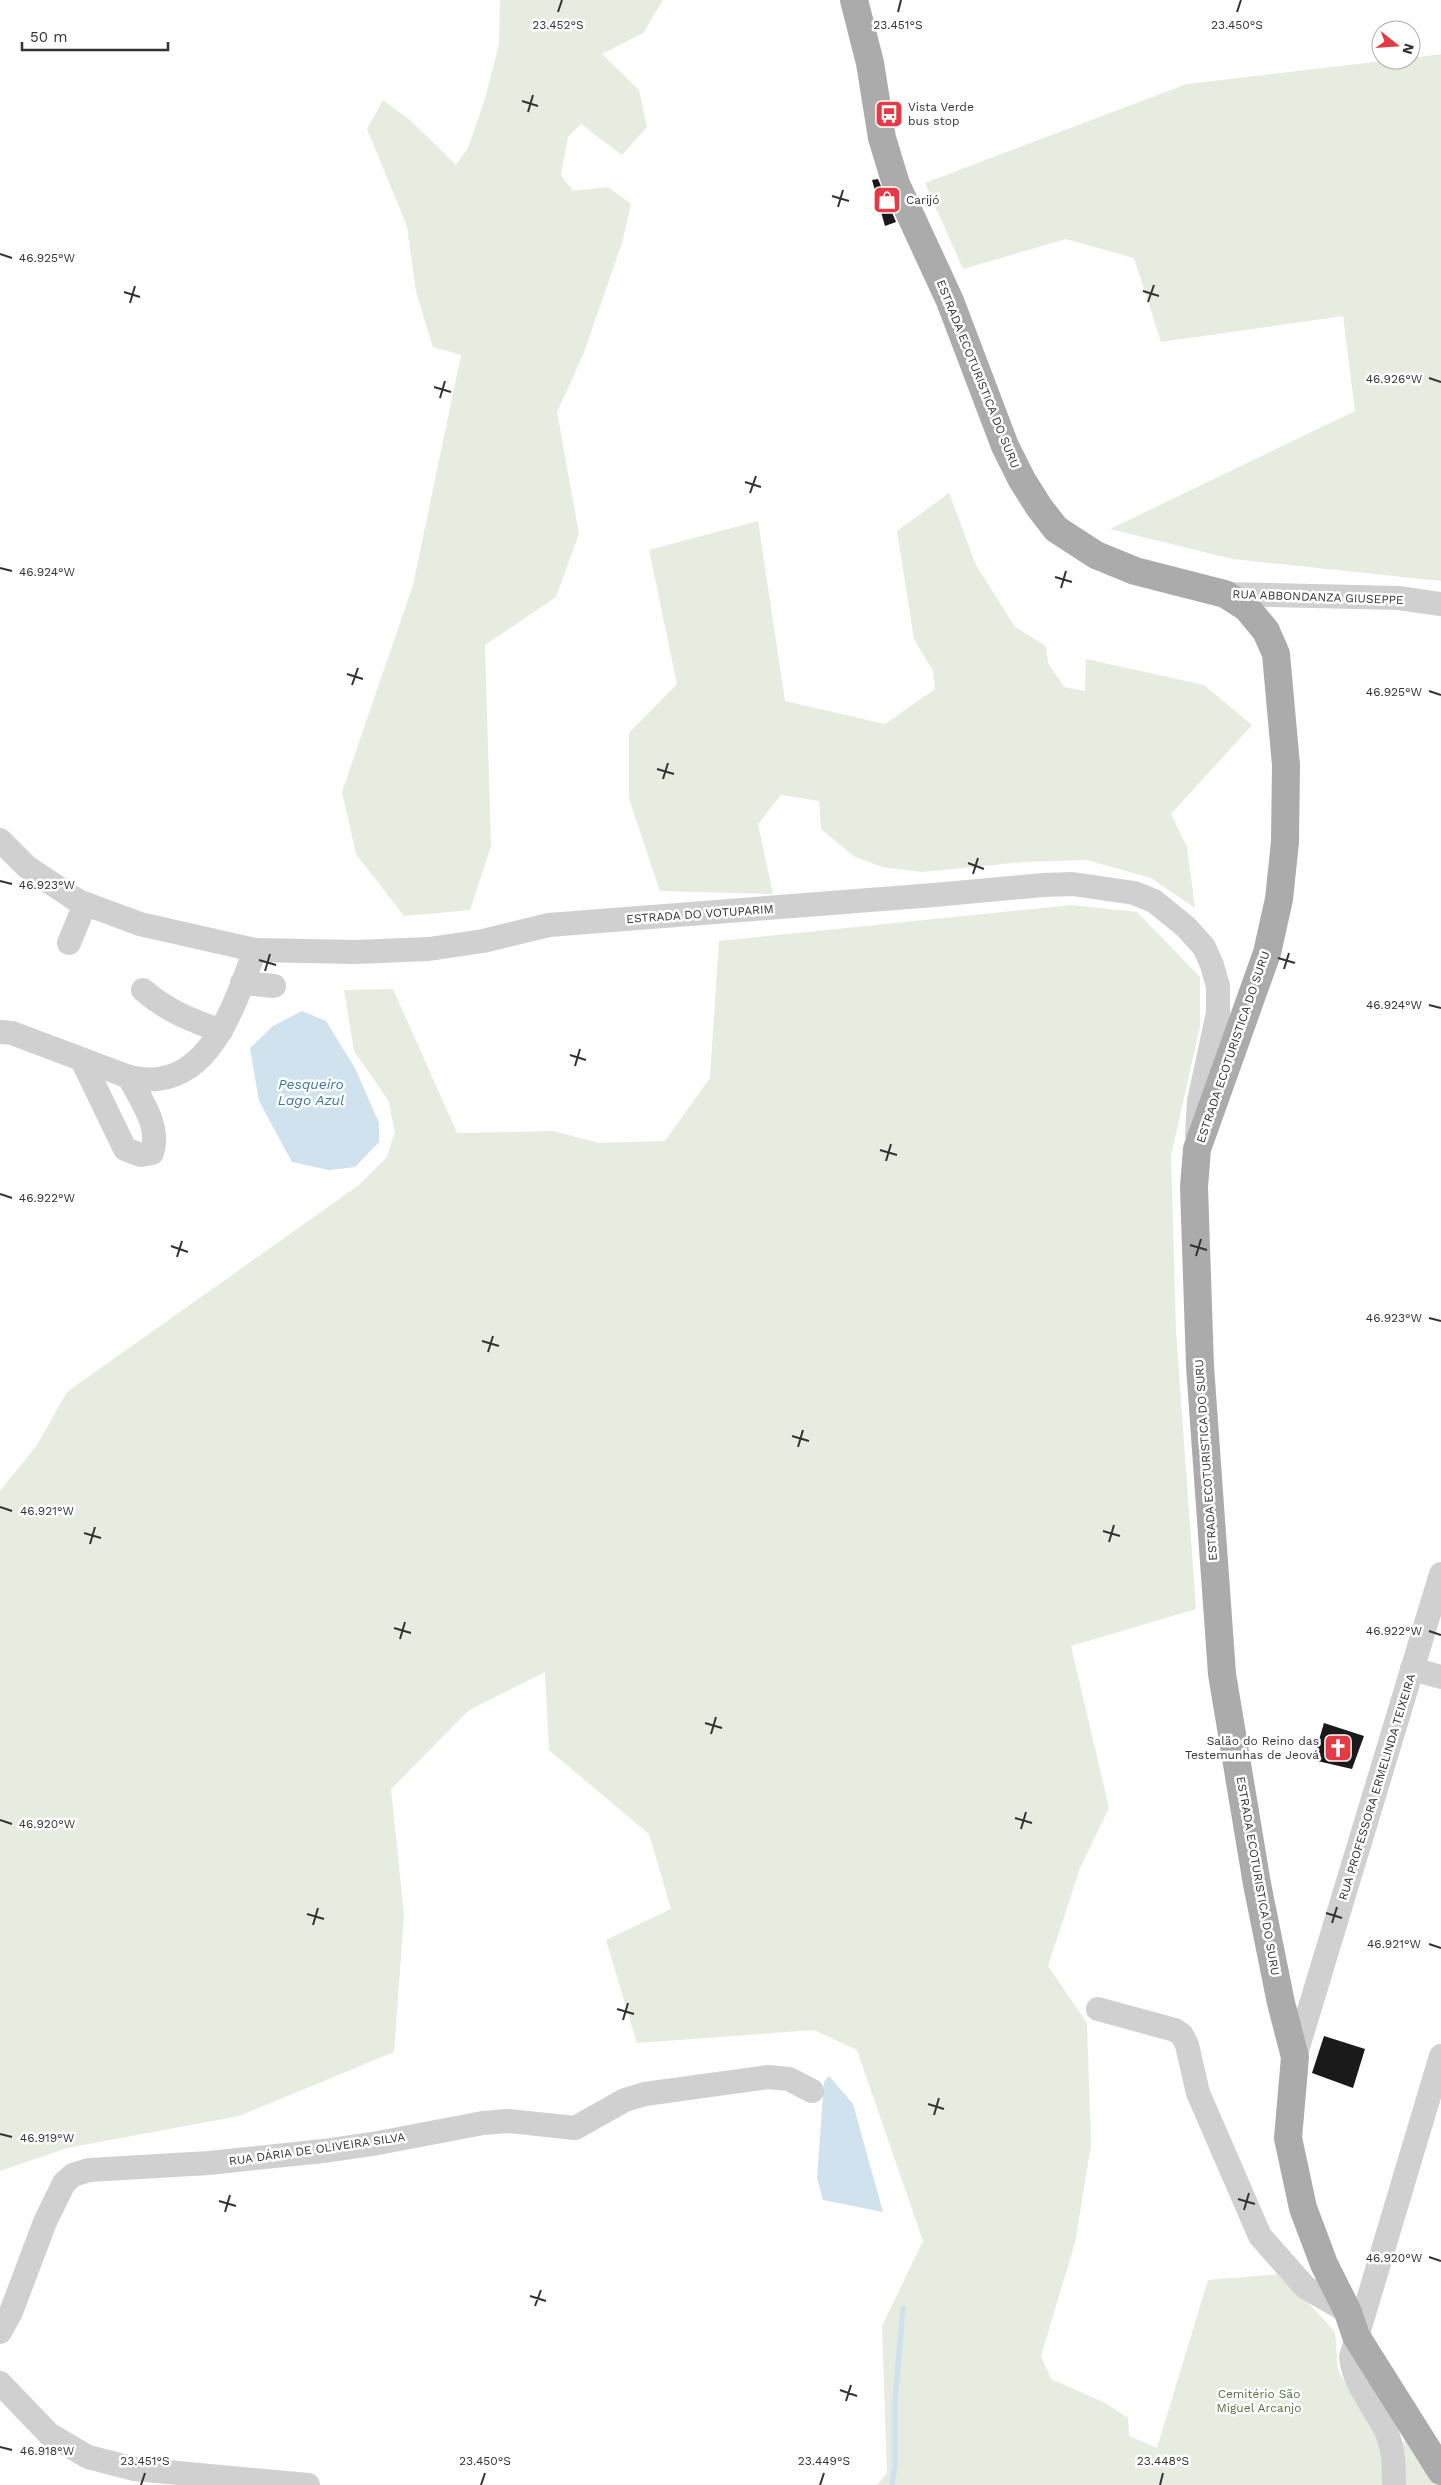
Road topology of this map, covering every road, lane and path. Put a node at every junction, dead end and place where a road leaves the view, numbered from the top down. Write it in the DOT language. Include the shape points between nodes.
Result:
graph roads {
  1 [pos="857,2"];
  2 [pos="1225,594"];
  3 [pos="1441,604"];
  4 [pos="0,840"];
  5 [pos="85,904"];
  6 [pos="69,943"];
  7 [pos="255,950"];
  8 [pos="242,983"];
  9 [pos="274,986"];
  10 [pos="143,990"];
  11 [pos="221,1031"];
  12 [pos="0,1032"];
  13 [pos="82,1060"];
  14 [pos="129,1077"];
  15 [pos="1197,1149"];
  16 [pos="1441,1574"];
  17 [pos="1412,1669"];
  18 [pos="1441,1677"];
  19 [pos="1098,2009"];
  20 [pos="1441,2056"];
  21 [pos="1295,2057"];
  22 [pos="812,2091"];
  23 [pos="1324,2264"];
  24 [pos="1305,2287"];
  25 [pos="1352,2324"];
  26 [pos="0,2332"];
  27 [pos="0,2382"];
  28 [pos="1441,2471"];
  29 [pos="308,2485"];
  30 [pos="1394,2485"];
  1 -- 2 [label="main road, ESTRADA ECOTURISTICA DO SURU" via="882,138 896,184 950,301 1005,446 1022,480 1056,529 1096,555 1142,573"];
  2 -- 3 [label="street, RUA ABBONDANZA GIUSEPPE" via="1399,598"];
  2 -- 15 [label="main road, ESTRADA ECOTURISTICA DO SURU" via="1248,608 1266,631 1276,654 1286,765 1286,842 1279,898 1267,953"];
  4 -- 5 [label="street, ESTRADA DO VOTUPARIM" via="26,867"];
  5 -- 6 [label="street"];
  5 -- 7 [label="street, ESTRADA DO VOTUPARIM" via="140,924"];
  7 -- 8 [label="street"];
  7 -- 15 [label="street, ESTRADA DO VOTUPARIM" via="356,952 429,949 483,941 550,925 1034,885 1073,884 1134,893 1154,902 1186,927 1204,947 1218,986 1218,1013 1199,1101"];
  8 -- 9 [label="street"];
  8 -- 11 [label="street"];
  10 -- 11 [label="street" via="178,1016"];
  11 -- 14 [label="street" via="202,1057 186,1069 165,1079 146,1081"];
  12 -- 13 [label="street" via="12,1033"];
  13 -- 14 [label="street"];
  13 -- 14 [label="street" via="126,1149 141,1154 152,1153 155,1129"];
  15 -- 21 [label="main road, ESTRADA ECOTURISTICA DO SURU" via="1194,1188 1200,1366 1218,1638 1257,1884"];
  16 -- 17 [label="street, RUA PROFESSORA ERMELINDA TEIXEIRA"];
  17 -- 18 [label="street"];
  17 -- 21 [label="street, RUA PROFESSORA ERMELINDA TEIXEIRA"];
  19 -- 24 [label="street" via="1175,2030 1182,2035 1198,2093 1260,2236"];
  20 -- 25 [label="street"];
  21 -- 23 [label="main road, ESTRADA ECOTURISTICA DO SURU" via="1288,2138 1299,2194"];
  22 -- 26 [label="street, RUA DÁRIA DE OLIVEIRA SILVA" via="789,2079 768,2077 645,2094 625,2100 575,2128 508,2121 483,2123 323,2150 200,2164 89,2170 73,2175 64,2183"];
  23 -- 24 [label="street"];
  23 -- 25 [label="main road, ESTRADA ECOTURISTICA DO SURU"];
  24 -- 25 [label="street"];
  25 -- 28 [label="main road, ESTRADA ECOTURISTICA DO SURU"];
  25 -- 30 [label="street" via="1352,2369 1391,2445"];
  27 -- 29 [label="street" via="49,2434 88,2457 135,2469"];
}
